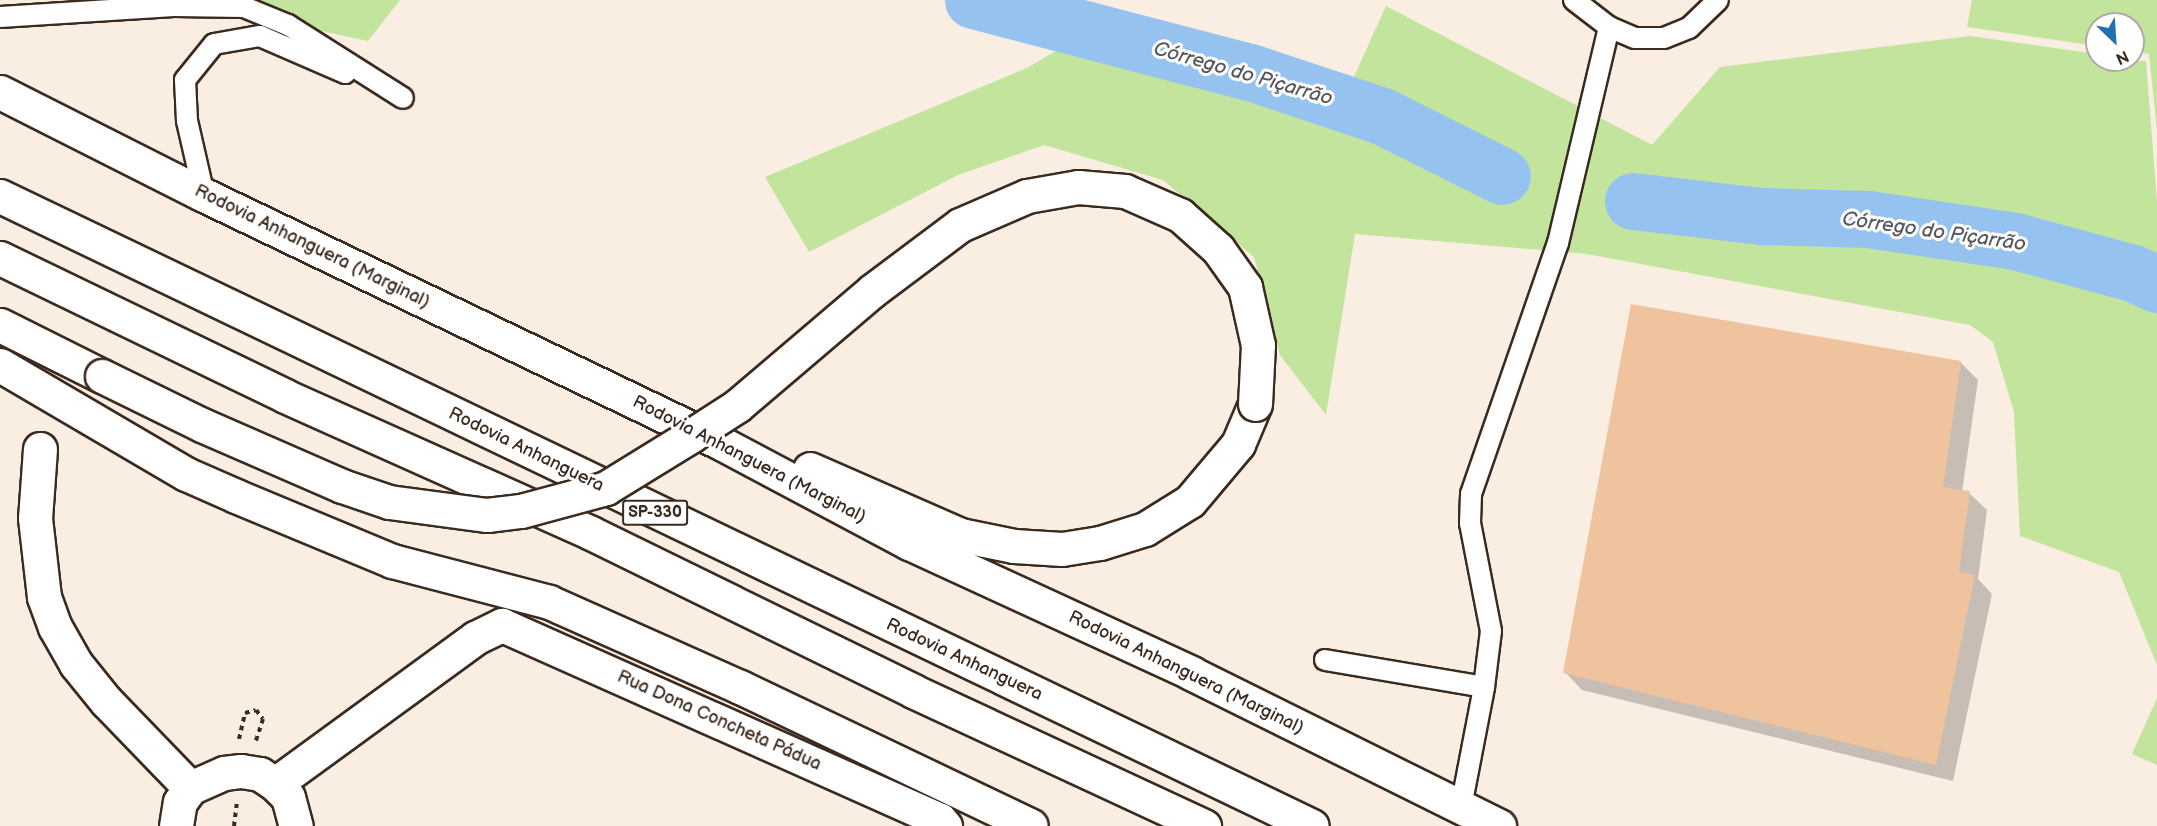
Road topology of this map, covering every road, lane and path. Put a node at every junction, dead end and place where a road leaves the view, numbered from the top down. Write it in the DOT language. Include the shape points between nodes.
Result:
graph roads {
  1 [pos="1574,0"];
  2 [pos="1718,0"];
  3 [pos="0,17"];
  4 [pos="1609,27"];
  5 [pos="0,92"];
  6 [pos="204,195"];
  7 [pos="0,196"];
  8 [pos="0,258"];
  9 [pos="0,325"];
  10 [pos="0,364"];
  11 [pos="719,442"];
  12 [pos="40,448"];
  13 [pos="1326,660"];
  14 [pos="1484,687"];
  15 [pos="275,784"];
  16 [pos="190,788"];
  17 [pos="1461,807"];
  18 [pos="176,826"];
  19 [pos="296,826"];
  20 [pos="945,826"];
  21 [pos="1031,826"];
  22 [pos="1204,826"];
  23 [pos="1312,826"];
  24 [pos="1499,826"];
  1 -- 4 [label="lane"];
  2 -- 4 [label="lane" via="1689,28 1664,38 1635,38"];
  3 -- 6 [label="lane" via="174,6 244,7 288,25 404,98 260,36 214,44 185,80 186,122"];
  4 -- 14 [label="lane" via="1558,243 1471,494 1470,523 1491,631"];
  5 -- 6 [label="main road, Rodovia Anhanguera (Marginal)"];
  6 -- 11 [label="main road, Rodovia Anhanguera (Marginal)"];
  7 -- 23 [label="main road, Rodovia Anhanguera / SP-330"];
  8 -- 22 [label="main road, SP-330" via="285,396 591,533 913,692"];
  9 -- 11 [label="main road, bridge" via="202,425 342,486 389,502 487,515 521,511 606,488 710,423 960,225 1027,196 1078,187 1125,191 1180,214 1218,249 1245,287 1258,345 1255,404 1238,444 1190,501 1145,530 1062,549 1014,546 960,536 821,473"];
  10 -- 21 [label="main road" via="186,474 392,561 549,602 740,687"];
  11 -- 17 [label="main road, Rodovia Anhanguera (Marginal)" via="909,543 1191,673"];
  12 -- 16 [label="main road" via="35,519 44,597 55,627 76,664 106,701"];
  13 -- 14 [label="lane"];
  14 -- 17 [label="lane"];
  15 -- 16 [label="main road" via="251,771 234,771"];
  15 -- 19 [label="main road" via="288,797"];
  15 -- 20 [label="main road, Rua Dona Concheta Pádua" via="303,760 490,629 502,625 940,820"];
  16 -- 18 [label="main road" via="180,802"];
  17 -- 24 [label="main road, Rodovia Anhanguera (Marginal)"];
}
